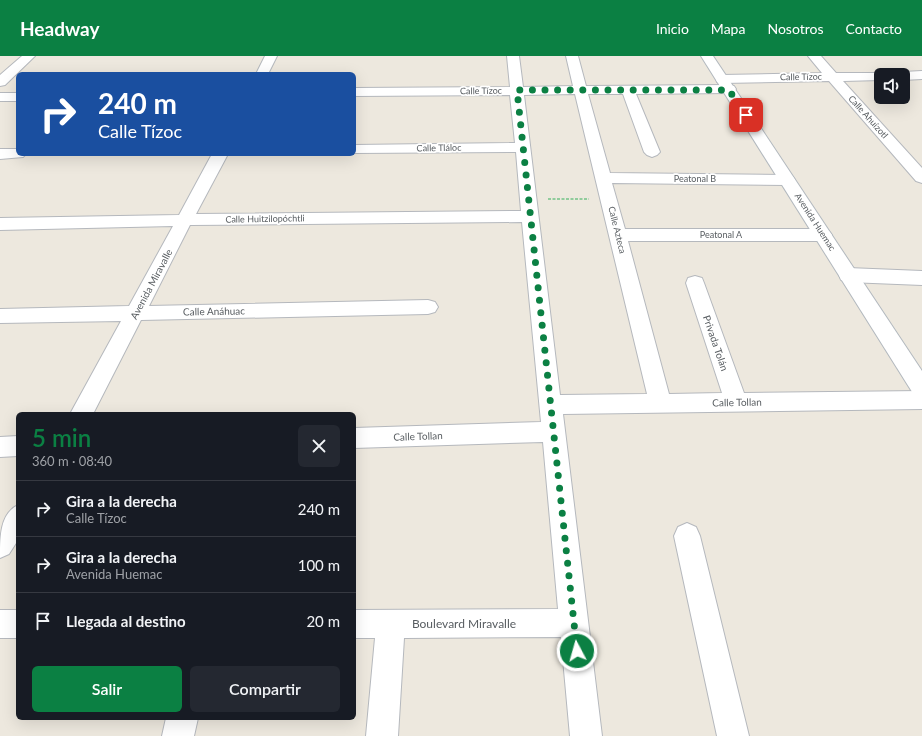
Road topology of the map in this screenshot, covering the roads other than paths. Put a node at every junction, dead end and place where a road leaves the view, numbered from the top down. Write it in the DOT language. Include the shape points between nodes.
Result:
graph roads {
  1 [pos="29,56"];
  2 [pos="271,56"];
  3 [pos="513,56"];
  4 [pos="572,56"];
  5 [pos="707,56"];
  6 [pos="814,56"];
  7 [pos="263,72"];
  8 [pos="922,75"];
  9 [pos="874,76"];
  10 [pos="910,76"];
  11 [pos="832,77"];
  12 [pos="0,82"];
  13 [pos="725,84"];
  14 [pos="517,90"];
  15 [pos="581,90"];
  16 [pos="628,90"];
  17 [pos="356,92"];
  18 [pos="0,97"];
  19 [pos="16,97"];
  20 [pos="523,147"];
  21 [pos="356,149"];
  22 [pos="652,152"];
  23 [pos="0,154"];
  24 [pos="16,154"];
  25 [pos="219,156"];
  26 [pos="604,178"];
  27 [pos="922,178"];
  28 [pos="787,180"];
  29 [pos="530,207"];
  30 [pos="184,220"];
  31 [pos="0,224"];
  32 [pos="618,235"];
  33 [pos="823,235"];
  34 [pos="848,275"];
  35 [pos="922,278"];
  36 [pos="695,283"];
  37 [pos="428,306"];
  38 [pos="136,312"];
  39 [pos="0,316"];
  40 [pos="922,388"];
  41 [pos="922,400"];
  42 [pos="736,402"];
  43 [pos="660,404"];
  44 [pos="551,405"];
  45 [pos="82,412"];
  46 [pos="554,432"];
  47 [pos="356,438"];
  48 [pos="16,446"];
  49 [pos="0,447"];
  50 [pos="16,520"];
  51 [pos="687,536"];
  52 [pos="0,545"];
  53 [pos="574,623"];
  54 [pos="0,624"];
  55 [pos="16,624"];
  56 [pos="356,624"];
  57 [pos="391,624"];
  58 [pos="182,720"];
  59 [pos="178,736"];
  60 [pos="382,736"];
  61 [pos="586,736"];
  62 [pos="733,736"];
  1 -- 12 [label="street"];
  2 -- 7 [label="street"];
  3 -- 14 [label="street"];
  4 -- 15 [label="street, Calle Azteca"];
  5 -- 13 [label="street, Avenida Huemac"];
  6 -- 11 [label="street, Calle Ahuízotl"];
  8 -- 10 [label="street"];
  9 -- 11 [label="street, Calle Tízoc"];
  11 -- 13 [label="street, Calle Tízoc"];
  11 -- 27 [label="street, Calle Ahuízotl"];
  13 -- 16 [label="street, Calle Tízoc"];
  13 -- 28 [label="street, Avenida Huemac"];
  14 -- 15 [label="street, Calle Tízoc"];
  14 -- 17 [label="street, Calle Tízoc"];
  14 -- 20 [label="street"];
  15 -- 16 [label="street, Calle Tízoc"];
  15 -- 26 [label="street, Calle Azteca"];
  16 -- 22 [label="street"];
  18 -- 19 [label="street"];
  20 -- 21 [label="street, Calle Tláloc"];
  20 -- 29 [label="street"];
  23 -- 24 [label="street"];
  25 -- 30 [label="street, Avenida Miravalle"];
  26 -- 28 [label="street, Peatonal B"];
  26 -- 32 [label="street, Calle Azteca"];
  28 -- 33 [label="street, Avenida Huemac"];
  29 -- 30 [label="street, Calle Huitzilopóchtli"];
  29 -- 44 [label="street"];
  30 -- 31 [label="street, Calle Huitzilopóchtli"];
  30 -- 38 [label="street, Avenida Miravalle"];
  32 -- 33 [label="street, Peatonal A"];
  32 -- 43 [label="street, Calle Azteca"];
  33 -- 34 [label="street, Avenida Huemac"];
  34 -- 35 [label="street"];
  34 -- 40 [label="street, Avenida Huemac"];
  36 -- 42 [label="street, Privada Tolán"];
  37 -- 38 [label="street, Calle Anáhuac"];
  38 -- 39 [label="street, Calle Anáhuac"];
  38 -- 45 [label="street, Avenida Miravalle"];
  41 -- 42 [label="street, Calle Tollan"];
  42 -- 43 [label="street, Calle Tollan"];
  43 -- 44 [label="street, Calle Tollan"];
  44 -- 46 [label="street"];
  46 -- 47 [label="street, Calle Tollan"];
  46 -- 53 [label="street"];
  48 -- 49 [label="street"];
  50 -- 52 [label="street"];
  51 -- 62 [label="street"];
  53 -- 57 [label="street, Boulevard Miravalle"];
  53 -- 61 [label="street"];
  54 -- 55 [label="street"];
  56 -- 57 [label="street, Boulevard Miravalle"];
  57 -- 60 [label="street"];
  58 -- 59 [label="street"];
}
